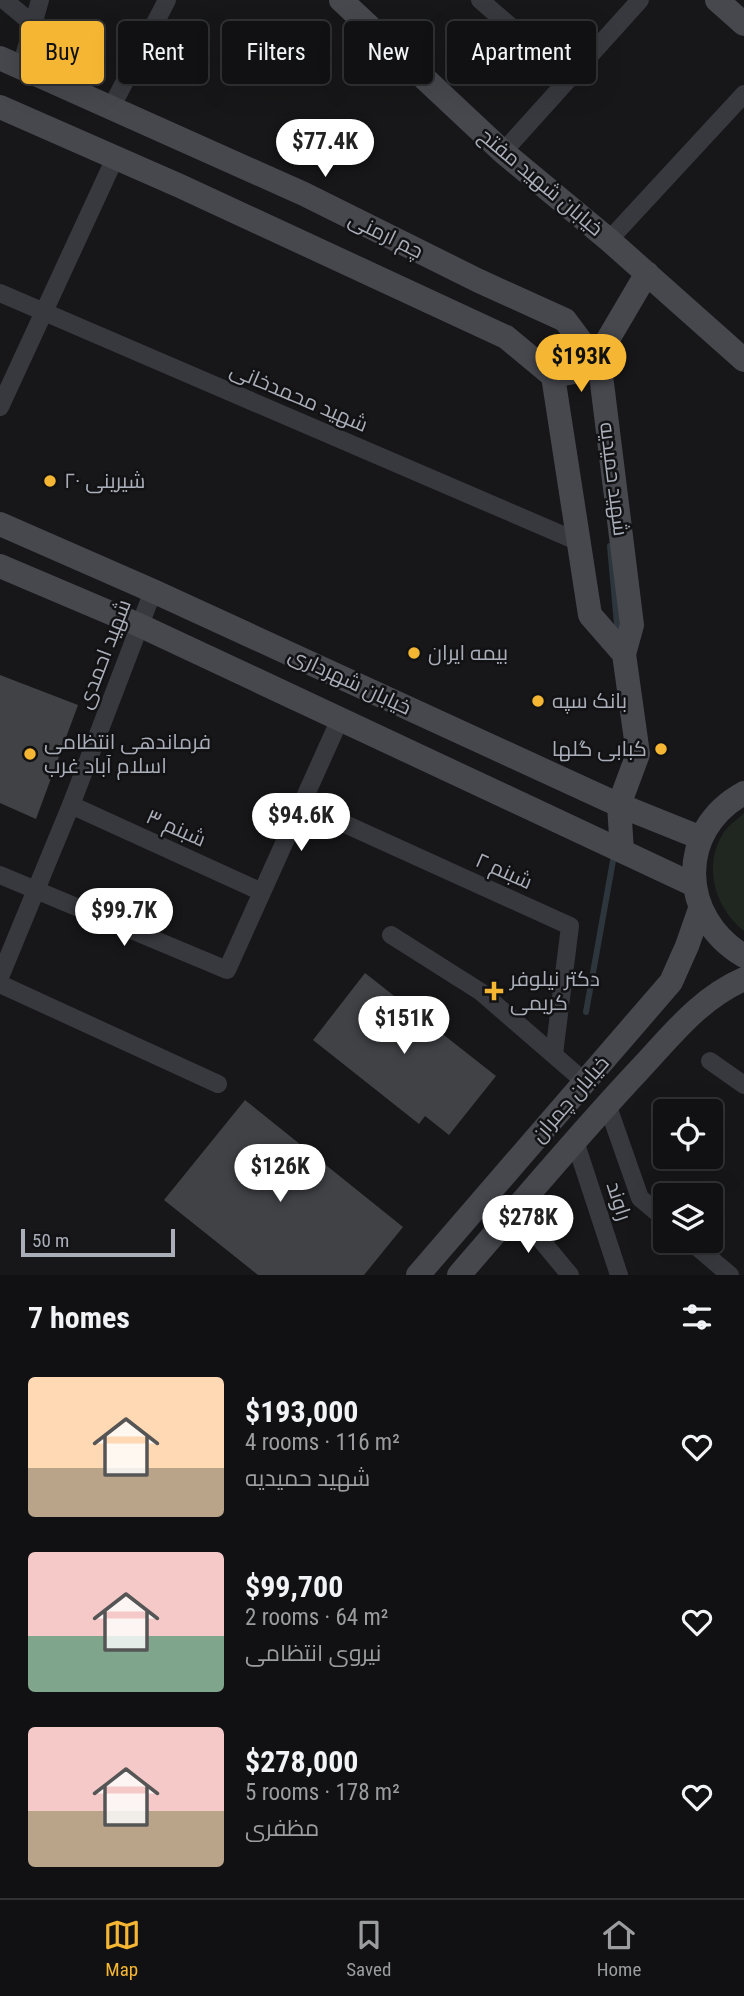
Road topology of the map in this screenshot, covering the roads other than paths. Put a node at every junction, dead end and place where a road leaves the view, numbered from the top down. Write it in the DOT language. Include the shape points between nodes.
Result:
graph roads {
  1 [pos="4,0"];
  2 [pos="40,0"];
  3 [pos="167,0"];
  4 [pos="341,0"];
  5 [pos="480,0"];
  6 [pos="640,0"];
  7 [pos="717,0"];
  8 [pos="29,21"];
  9 [pos="34,21"];
  10 [pos="504,21"];
  11 [pos="744,24"];
  12 [pos="21,44"];
  13 [pos="596,49"];
  14 [pos="10,62"];
  15 [pos="565,84"];
  16 [pos="744,94"];
  17 [pos="0,107"];
  18 [pos="111,108"];
  19 [pos="503,152"];
  20 [pos="115,158"];
  21 [pos="609,240"];
  22 [pos="647,273"];
  23 [pos="0,293"];
  24 [pos="44,312"];
  25 [pos="744,360"];
  26 [pos="600,367"];
  27 [pos="553,376"];
  28 [pos="0,407"];
  29 [pos="0,524"];
  30 [pos="579,542"];
  31 [pos="0,566"];
  32 [pos="153,591"];
  33 [pos="139,625"];
  34 [pos="624,654"];
  35 [pos="340,719"];
  36 [pos="744,793"];
  37 [pos="301,804"];
  38 [pos="620,805"];
  39 [pos="71,806"];
  40 [pos="701,838"];
  41 [pos="622,851"];
  42 [pos="0,875"];
  43 [pos="36,890"];
  44 [pos="262,892"];
  45 [pos="697,897"];
  46 [pos="391,935"];
  47 [pos="744,956"];
  48 [pos="0,977"];
  49 [pos="744,979"];
  50 [pos="0,984"];
  51 [pos="554,1054"];
  52 [pos="710,1061"];
  53 [pos="585,1082"];
  54 [pos="218,1084"];
  55 [pos="744,1085"];
  56 [pos="607,1104"];
  57 [pos="575,1141"];
  58 [pos="653,1209"];
  59 [pos="516,1210"];
  60 [pos="704,1253"];
  61 [pos="418,1275"];
  62 [pos="459,1275"];
  63 [pos="570,1275"];
  64 [pos="619,1275"];
  65 [pos="730,1275"];
  1 -- 8 [label="street"];
  2 -- 9 [label="street"];
  3 -- 18 [label="street"];
  4 -- 19 [label="street, خیابان شهید مفتح"];
  5 -- 10 [label="street"];
  6 -- 13 [label="street"];
  7 -- 11 [label="street"];
  12 -- 14 [label="street"];
  14 -- 18 [label="street, چم ارمنی"];
  15 -- 19 [label="street"];
  16 -- 21 [label="street"];
  17 -- 20 [label="street, چم ارمنی"];
  18 -- 26 [label="street, چم ارمنی" via="304,194 565,320"];
  19 -- 21 [label="street, خیابان شهید مفتح"];
  20 -- 24 [label="street"];
  20 -- 27 [label="street, چم ارمنی" via="506,337"];
  21 -- 22 [label="street, خیابان شهید مفتح"];
  22 -- 25 [label="street, خیابان شهید مفتح"];
  22 -- 26 [label="street, شهید حمیدیه" via="607,341"];
  23 -- 24 [label="street, شهید محمدخانی"];
  24 -- 28 [label="street"];
  24 -- 30 [label="street, شهید محمدخانی"];
  26 -- 27 [label="street"];
  26 -- 34 [label="street, شهید حمیدیه" via="632,625"];
  27 -- 30 [label="street, شهید حمیدیه"];
  29 -- 32 [label="street, خیابان شهرداری"];
  30 -- 34 [label="street, شهید حمیدیه" via="590,615"];
  31 -- 33 [label="street, خیابان شهرداری"];
  32 -- 33 [label="street, شهید احمدی"];
  32 -- 38 [label="street, خیابان شهرداری"];
  33 -- 35 [label="street, خیابان شهرداری"];
  33 -- 39 [label="street, شهید احمدی"];
  34 -- 38 [label="street, شهید حمیدیه" via="638,754"];
  35 -- 37 [label="street"];
  35 -- 41 [label="street, خیابان شهرداری"];
  36 -- 40 [label="street" via="713,817"];
  37 -- 44 [label="street"];
  37 -- 51 [label="street, شبنم ۲" via="570,926"];
  38 -- 40 [label="street, خیابان شهرداری"];
  38 -- 41 [label="street"];
  39 -- 43 [label="street, شهید احمدی"];
  39 -- 44 [label="street, شبنم ۳"];
  40 -- 45 [label="street, خیابان چمران" via="694,861"];
  41 -- 45 [label="street, خیابان شهرداری"];
  42 -- 43 [label="street"];
  43 -- 44 [label="street" via="227,970"];
  43 -- 48 [label="street, شهید احمدی"];
  45 -- 47 [label="street" via="712,930"];
  45 -- 53 [label="street, خیابان چمران" via="687,946 671,982"];
  46 -- 51 [label="street" via="481,992"];
  49 -- 56 [label="street, خیابان چمران" via="715,993 694,1011"];
  50 -- 54 [label="street"];
  51 -- 53 [label="street"];
  52 -- 55 [label="street"];
  53 -- 61 [label="street, خیابان چمران"];
  56 -- 57 [label="street, خیابان چمران"];
  56 -- 58 [label="street" via="639,1198"];
  57 -- 59 [label="street, خیابان چمران"];
  57 -- 64 [label="street, راوند"];
  59 -- 62 [label="street, خیابان چمران"];
  59 -- 63 [label="street"];
  60 -- 65 [label="street"];
}
